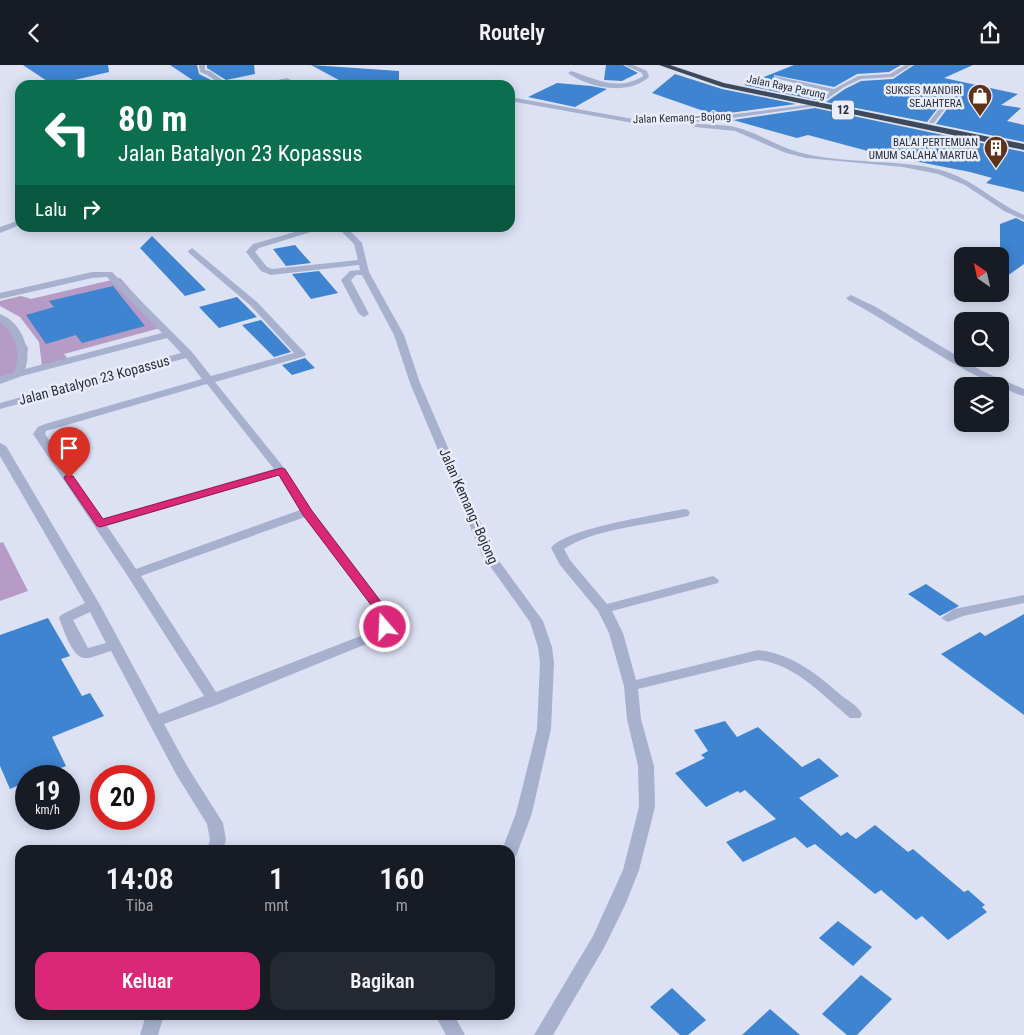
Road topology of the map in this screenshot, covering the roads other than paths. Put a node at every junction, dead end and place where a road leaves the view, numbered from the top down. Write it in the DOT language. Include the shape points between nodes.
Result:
graph roads {
  1 [pos="202,65"];
  2 [pos="628,65"];
  3 [pos="663,65"];
  4 [pos="681,65"];
  5 [pos="910,65"];
  6 [pos="571,73"];
  7 [pos="777,77"];
  8 [pos="219,80"];
  9 [pos="836,91"];
  10 [pos="951,97"];
  11 [pos="515,100"];
  12 [pos="819,102"];
  13 [pos="657,121"];
  14 [pos="932,122"];
  15 [pos="1024,141"];
  16 [pos="1024,147"];
  17 [pos="1024,218"];
  18 [pos="15,224"];
  19 [pos="0,230"];
  20 [pos="305,232"];
  21 [pos="346,232"];
  22 [pos="192,251"];
  23 [pos="362,267"];
  24 [pos="0,296"];
  25 [pos="851,298"];
  26 [pos="364,314"];
  27 [pos="0,317"];
  28 [pos="169,335"];
  29 [pos="188,354"];
  30 [pos="18,374"];
  31 [pos="0,381"];
  32 [pos="209,381"];
  33 [pos="1024,393"];
  34 [pos="0,406"];
  35 [pos="0,446"];
  36 [pos="281,471"];
  37 [pos="307,512"];
  38 [pos="684,513"];
  39 [pos="100,523"];
  40 [pos="134,573"];
  41 [pos="713,580"];
  42 [pos="1024,599"];
  43 [pos="93,605"];
  44 [pos="604,609"];
  45 [pos="948,618"];
  46 [pos="115,645"];
  47 [pos="630,686"];
  48 [pos="214,700"];
  49 [pos="855,715"];
  50 [pos="156,721"];
  51 [pos="217,845"];
  52 [pos="512,845"];
  53 [pos="447,1020"];
  54 [pos="456,1035"];
  55 [pos="542,1035"];
  1 -- 8 [label="street" via="202,71"];
  2 -- 6 [label="street" via="645,72 646,77 631,85 612,87"];
  3 -- 12 [label="highway, Jalan Raya Parung / 12" via="707,81"];
  4 -- 12 [label="highway, Jalan Raya Parung / 12" via="715,77"];
  5 -- 9 [label="street" via="891,76 863,76"];
  7 -- 9 [label="street"];
  9 -- 12 [label="street"];
  10 -- 14 [label="street"];
  11 -- 13 [label="street, Jalan Kemang–Bojong" via="625,120"];
  12 -- 13 [label="street, Jalan Kemang–Bojong" via="712,119"];
  12 -- 14 [label="highway, Jalan Raya Parung / 12"];
  12 -- 16 [label="highway, Jalan Raya Parung / 12"];
  13 -- 17 [label="street" via="738,130 786,152 807,157 911,167 943,174 967,183 1004,209"];
  14 -- 15 [label="highway, Jalan Raya Parung / 12"];
  18 -- 19 [label="street"];
  20 -- 23 [label="street" via="256,246 250,252 264,269 271,272"];
  21 -- 23 [label="street, Jalan Kemang–Bojong" via="358,243"];
  22 -- 32 [label="street" via="247,298 301,355"];
  23 -- 26 [label="street" via="346,280"];
  23 -- 52 [label="street, Jalan Kemang–Bojong" via="399,335 415,383 488,555 536,621 545,647 544,729 524,813"];
  24 -- 28 [label="street, Jalan Batalyon 23 Kopassus" via="109,274"];
  25 -- 33 [label="street" via="896,321 986,377"];
  27 -- 30 [label="street, Jalan Batalyon 23 Kopassus" via="16,332 22,343 22,366"];
  28 -- 29 [label="street, Jalan Batalyon 23 Kopassus"];
  28 -- 30 [label="street, Jalan Batalyon 23 Kopassus"];
  29 -- 32 [label="street, Jalan Batalyon 23 Kopassus"];
  29 -- 34 [label="street, Jalan Batalyon 23 Kopassus"];
  30 -- 31 [label="street, Jalan Batalyon 23 Kopassus"];
  32 -- 36 [label="street, Jalan Batalyon 23 Kopassus"];
  32 -- 39 [label="street" via="74,418 39,431"];
  35 -- 43 [label="street"];
  36 -- 37 [label="street"];
  36 -- 39 [label="street"];
  37 -- 40 [label="street"];
  37 -- 48 [label="street" via="387,618 385,627 376,635"];
  38 -- 44 [label="street" via="560,543 558,553"];
  39 -- 40 [label="street"];
  40 -- 48 [label="street"];
  41 -- 44 [label="street"];
  42 -- 45 [label="street"];
  43 -- 46 [label="street"];
  43 -- 46 [label="street" via="66,619 79,647 85,654"];
  44 -- 47 [label="street" via="616,633"];
  46 -- 50 [label="street"];
  47 -- 49 [label="street" via="771,654 794,666"];
  47 -- 55 [label="street" via="634,719 646,766 647,807 641,835 631,870 599,941"];
  48 -- 50 [label="street"];
  50 -- 51 [label="street" via="181,770 215,823"];
  53 -- 54 [label="street"];
}
